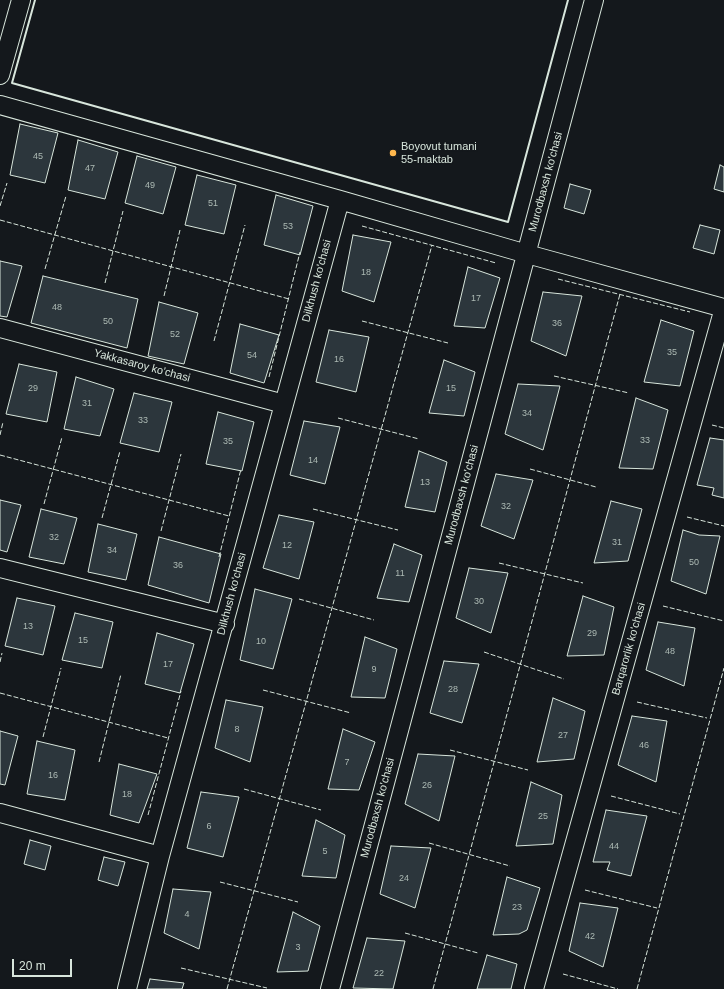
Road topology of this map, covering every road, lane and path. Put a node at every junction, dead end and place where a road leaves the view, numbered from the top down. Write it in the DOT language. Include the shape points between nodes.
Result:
graph roads {
  1 [pos="21,0"];
  2 [pos="594,0"];
  3 [pos="0,75"];
  4 [pos="0,105"];
  5 [pos="340,200"];
  6 [pos="527,254"];
  7 [pos="724,308"];
  8 [pos="0,328"];
  9 [pos="284,404"];
  10 [pos="0,568"];
  11 [pos="225,624"];
  12 [pos="0,813"];
  13 [pos="160,856"];
  14 [pos="127,989"];
  15 [pos="330,989"];
  16 [pos="534,989"];
  1 -- 3 [label="street"];
  2 -- 6 [label="street, Murodbaxsh ko'chasi"];
  4 -- 5 [label="street"];
  5 -- 6 [label="street"];
  5 -- 9 [label="street, Dilkhush ko'chasi"];
  6 -- 7 [label="street"];
  6 -- 15 [label="street, Murodbaxsh ko'chasi"];
  7 -- 16 [label="street, Barqarorlik ko'chasi"];
  8 -- 9 [label="street, Yakkasaroy ko'chasi"];
  9 -- 11 [label="street, Dilkhush ko'chasi"];
  10 -- 11 [label="street"];
  11 -- 13 [label="street, Dilkhush ko'chasi"];
  12 -- 13 [label="street"];
  13 -- 14 [label="street, Dilkhush ko'chasi"];
}
